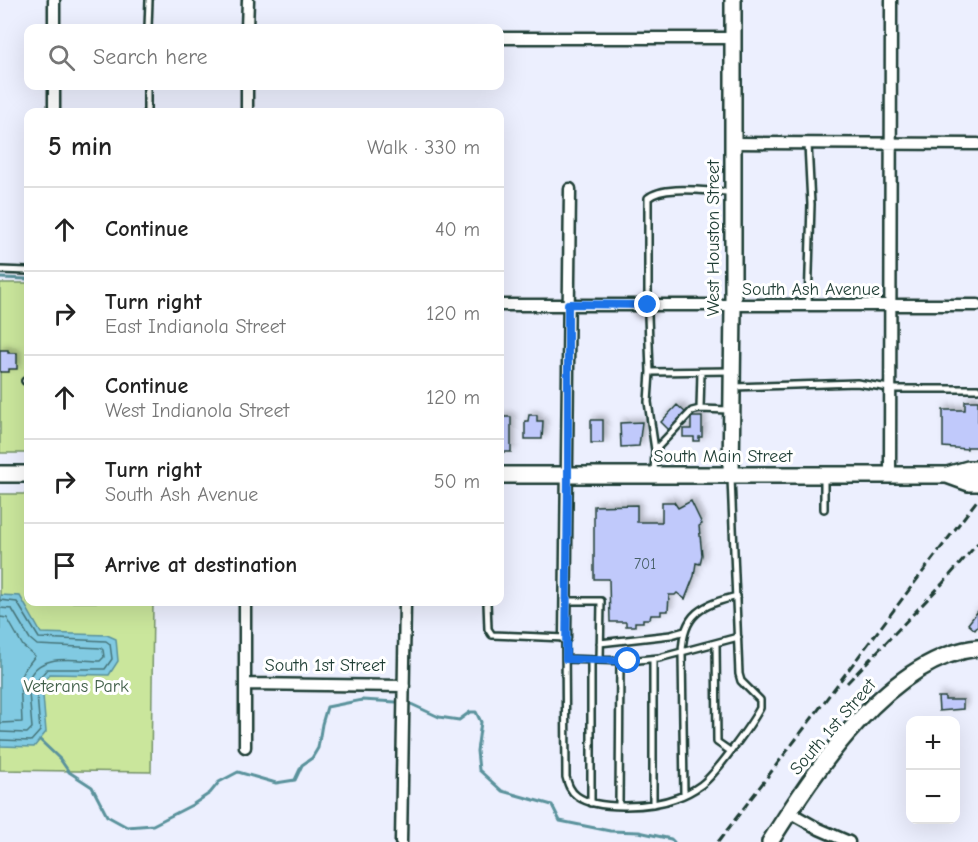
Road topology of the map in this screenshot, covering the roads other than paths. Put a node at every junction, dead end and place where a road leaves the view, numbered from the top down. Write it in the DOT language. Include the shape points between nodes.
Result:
graph roads {
  1 [pos="54,0"];
  2 [pos="148,0"];
  3 [pos="248,0"];
  4 [pos="733,0"];
  5 [pos="891,0"];
  6 [pos="54,24"];
  7 [pos="148,24"];
  8 [pos="247,24"];
  9 [pos="504,38"];
  10 [pos="733,38"];
  11 [pos="54,90"];
  12 [pos="147,90"];
  13 [pos="247,90"];
  14 [pos="54,108"];
  15 [pos="147,108"];
  16 [pos="247,108"];
  17 [pos="733,143"];
  18 [pos="808,144"];
  19 [pos="891,144"];
  20 [pos="978,144"];
  21 [pos="570,189"];
  22 [pos="733,192"];
  23 [pos="0,270"];
  24 [pos="24,271"];
  25 [pos="568,304"];
  26 [pos="504,305"];
  27 [pos="648,305"];
  28 [pos="890,305"];
  29 [pos="978,305"];
  30 [pos="734,306"];
  31 [pos="808,306"];
  32 [pos="650,372"];
  33 [pos="701,372"];
  34 [pos="732,379"];
  35 [pos="890,388"];
  36 [pos="978,389"];
  37 [pos="700,409"];
  38 [pos="732,410"];
  39 [pos="655,450"];
  40 [pos="978,469"];
  41 [pos="0,474"];
  42 [pos="24,474"];
  43 [pos="504,475"];
  44 [pos="731,475"];
  45 [pos="824,475"];
  46 [pos="890,475"];
  47 [pos="568,476"];
  48 [pos="654,476"];
  49 [pos="947,476"];
  50 [pos="978,483"];
  51 [pos="824,509"];
  52 [pos="737,596"];
  53 [pos="566,601"];
  54 [pos="245,606"];
  55 [pos="405,606"];
  56 [pos="487,606"];
  57 [pos="685,631"];
  58 [pos="738,637"];
  59 [pos="565,638"];
  60 [pos="600,643"];
  61 [pos="716,644"];
  62 [pos="978,648"];
  63 [pos="682,653"];
  64 [pos="653,658"];
  65 [pos="566,659"];
  66 [pos="591,660"];
  67 [pos="600,660"];
  68 [pos="620,660"];
  69 [pos="245,684"];
  70 [pos="404,686"];
  71 [pos="245,747"];
  72 [pos="730,751"];
  73 [pos="684,794"];
  74 [pos="591,803"];
  75 [pos="653,804"];
  76 [pos="619,805"];
  77 [pos="789,812"];
  78 [pos="401,842"];
  79 [pos="770,842"];
  80 [pos="849,842"];
  1 -- 6 [label="street"];
  2 -- 7 [label="lane"];
  3 -- 8 [label="street"];
  4 -- 10 [label="main road, West Houston Street"];
  5 -- 19 [label="street"];
  9 -- 10 [label="street"];
  10 -- 17 [label="main road, West Houston Street"];
  11 -- 14 [label="street"];
  12 -- 15 [label="lane"];
  13 -- 16 [label="street"];
  17 -- 18 [label="street"];
  17 -- 22 [label="main road, West Houston Street"];
  18 -- 19 [label="street"];
  18 -- 31 [label="lane"];
  19 -- 20 [label="street"];
  19 -- 28 [label="street"];
  21 -- 25 [label="street"];
  22 -- 27 [label="lane" via="664,190 648,198"];
  22 -- 30 [label="main road, West Houston Street"];
  23 -- 24 [label="lane"];
  25 -- 26 [label="street, South Ash Avenue"];
  25 -- 27 [label="street, South Ash Avenue"];
  25 -- 47 [label="street"];
  27 -- 30 [label="street, South Ash Avenue"];
  27 -- 32 [label="lane"];
  28 -- 29 [label="street, South Ash Avenue"];
  28 -- 31 [label="street, South Ash Avenue"];
  28 -- 35 [label="street"];
  30 -- 31 [label="street, South Ash Avenue"];
  30 -- 34 [label="main road, West Houston Street"];
  32 -- 33 [label="lane"];
  32 -- 39 [label="lane" via="648,402"];
  33 -- 34 [label="lane"];
  33 -- 37 [label="lane"];
  34 -- 35 [label="lane"];
  34 -- 38 [label="main road, West Houston Street"];
  35 -- 36 [label="lane"];
  35 -- 46 [label="street"];
  37 -- 38 [label="lane"];
  37 -- 39 [label="lane" via="692,411"];
  38 -- 44 [label="main road, West Houston Street"];
  39 -- 48 [label="lane"];
  40 -- 49 [label="main road, South Main Street"];
  41 -- 42 [label="main road"];
  43 -- 47 [label="main road, South Main Street"];
  44 -- 45 [label="main road, South Main Street"];
  44 -- 48 [label="main road, South Main Street"];
  44 -- 52 [label="lane"];
  45 -- 46 [label="main road, South Main Street"];
  45 -- 51 [label="lane"];
  46 -- 49 [label="main road, South Main Street"];
  47 -- 48 [label="main road, South Main Street"];
  47 -- 53 [label="street"];
  49 -- 50 [label="main road, South Main Street"];
  52 -- 57 [label="lane" via="703,608 690,619"];
  52 -- 58 [label="lane"];
  53 -- 59 [label="street"];
  53 -- 60 [label="lane" via="601,602"];
  54 -- 69 [label="street"];
  55 -- 70 [label="street"];
  56 -- 59 [label="lane" via="492,635"];
  57 -- 60 [label="lane"];
  57 -- 63 [label="lane"];
  58 -- 61 [label="lane"];
  58 -- 72 [label="lane" via="741,681 759,700 760,708"];
  59 -- 65 [label="lane"];
  60 -- 67 [label="lane"];
  61 -- 63 [label="lane"];
  61 -- 72 [label="lane" via="717,741"];
  62 -- 77 [label="main road, South 1st Street" via="955,651 930,662 890,690 830,755"];
  63 -- 64 [label="lane"];
  63 -- 73 [label="lane"];
  64 -- 68 [label="lane"];
  64 -- 75 [label="lane"];
  65 -- 66 [label="lane"];
  65 -- 74 [label="lane" via="566,777 576,796"];
  66 -- 67 [label="lane"];
  66 -- 74 [label="lane"];
  67 -- 68 [label="lane"];
  68 -- 76 [label="lane"];
  69 -- 70 [label="street, South 1st Street"];
  69 -- 71 [label="street"];
  70 -- 78 [label="street"];
  72 -- 73 [label="lane" via="703,784"];
  73 -- 75 [label="lane"];
  74 -- 76 [label="lane"];
  75 -- 76 [label="lane"];
  77 -- 79 [label="main road, South 1st Street"];
  77 -- 80 [label="street"];
}
